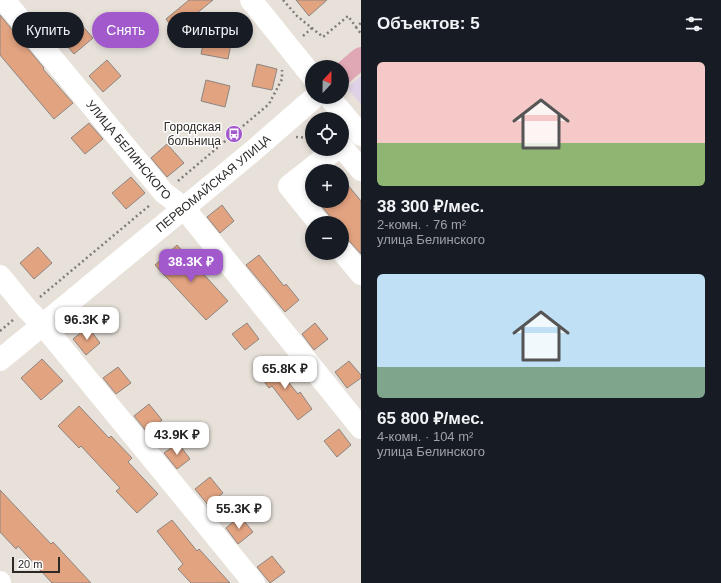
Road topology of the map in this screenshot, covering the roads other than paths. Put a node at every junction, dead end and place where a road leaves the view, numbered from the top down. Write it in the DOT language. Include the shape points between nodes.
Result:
graph roads {
  1 [pos="4,0"];
  2 [pos="251,0"];
  3 [pos="361,58"];
  4 [pos="305,67"];
  5 [pos="349,68"];
  6 [pos="307,104"];
  7 [pos="333,104"];
  8 [pos="351,140"];
  9 [pos="327,156"];
  10 [pos="361,170"];
  11 [pos="184,208"];
  12 [pos="313,216"];
  13 [pos="349,259"];
  14 [pos="361,274"];
  15 [pos="0,276"];
  16 [pos="43,324"];
  17 [pos="0,360"];
  18 [pos="361,428"];
  19 [pos="254,583"];
  1 -- 11 [label="street, УЛИЦА БЕЛИНСКОГО" via="164,194"];
  2 -- 4 [label="street"];
  3 -- 5 [label="main road"];
  6 -- 11 [label="street, ПЕРВОМАЙСКАЯ УЛИЦА"];
  7 -- 8 [label="street"];
  8 -- 10 [label="street"];
  9 -- 12 [label="street" via="289,186"];
  11 -- 16 [label="street, ПЕРВОМАЙСКАЯ УЛИЦА"];
  11 -- 18 [label="street, УЛИЦА БЕЛИНСКОГО"];
  13 -- 14 [label="street"];
  15 -- 16 [label="street"];
  16 -- 17 [label="street, ПЕРВОМАЙСКАЯ УЛИЦА"];
  16 -- 19 [label="street"];
}
